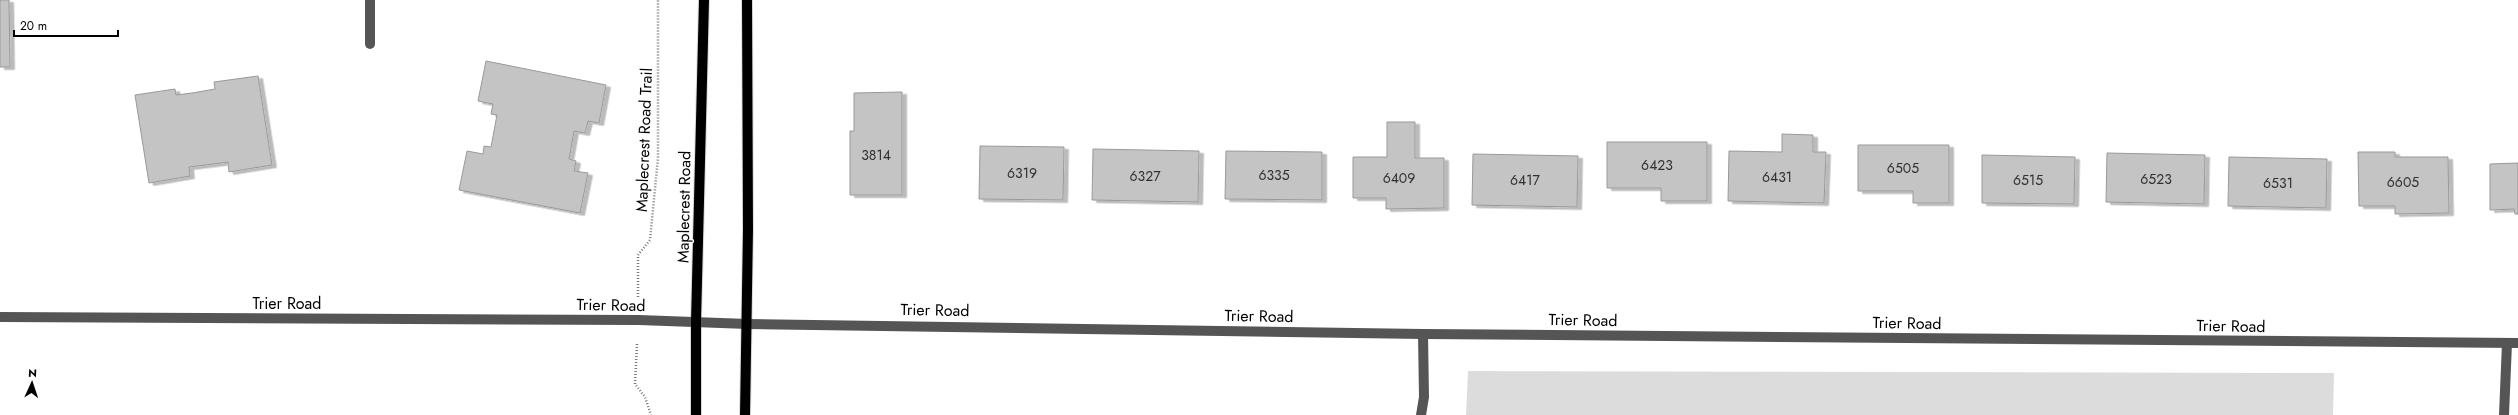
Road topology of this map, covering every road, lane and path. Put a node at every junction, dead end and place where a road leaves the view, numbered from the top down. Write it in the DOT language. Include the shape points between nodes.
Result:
graph roads {
  1 [pos="370,0"];
  2 [pos="658,0"];
  3 [pos="704,0"];
  4 [pos="747,0"];
  5 [pos="370,44"];
  6 [pos="0,316"];
  7 [pos="639,320"];
  8 [pos="696,322"];
  9 [pos="748,324"];
  10 [pos="1423,334"];
  11 [pos="2506,343"];
  12 [pos="2518,343"];
  13 [pos="651,415"];
  14 [pos="696,415"];
  15 [pos="745,415"];
  16 [pos="1420,415"];
  17 [pos="2504,415"];
  1 -- 5 [label="street"];
  2 -- 7 [label="path, Maplecrest Road Trail" via="658,158 650,240 638,255"];
  3 -- 8 [label="main road, Maplecrest Road"];
  4 -- 9 [label="main road"];
  6 -- 7 [label="street, Trier Road"];
  7 -- 8 [label="street, Trier Road"];
  7 -- 13 [label="path, Maplecrest Road Trail" via="635,384 645,397"];
  8 -- 9 [label="street, Trier Road"];
  8 -- 14 [label="main road, Maplecrest Road"];
  9 -- 10 [label="street, Trier Road"];
  9 -- 15 [label="main road"];
  10 -- 11 [label="street, Trier Road"];
  10 -- 16 [label="street" via="1424,397"];
  11 -- 12 [label="street, Trier Road"];
  11 -- 17 [label="street"];
}
